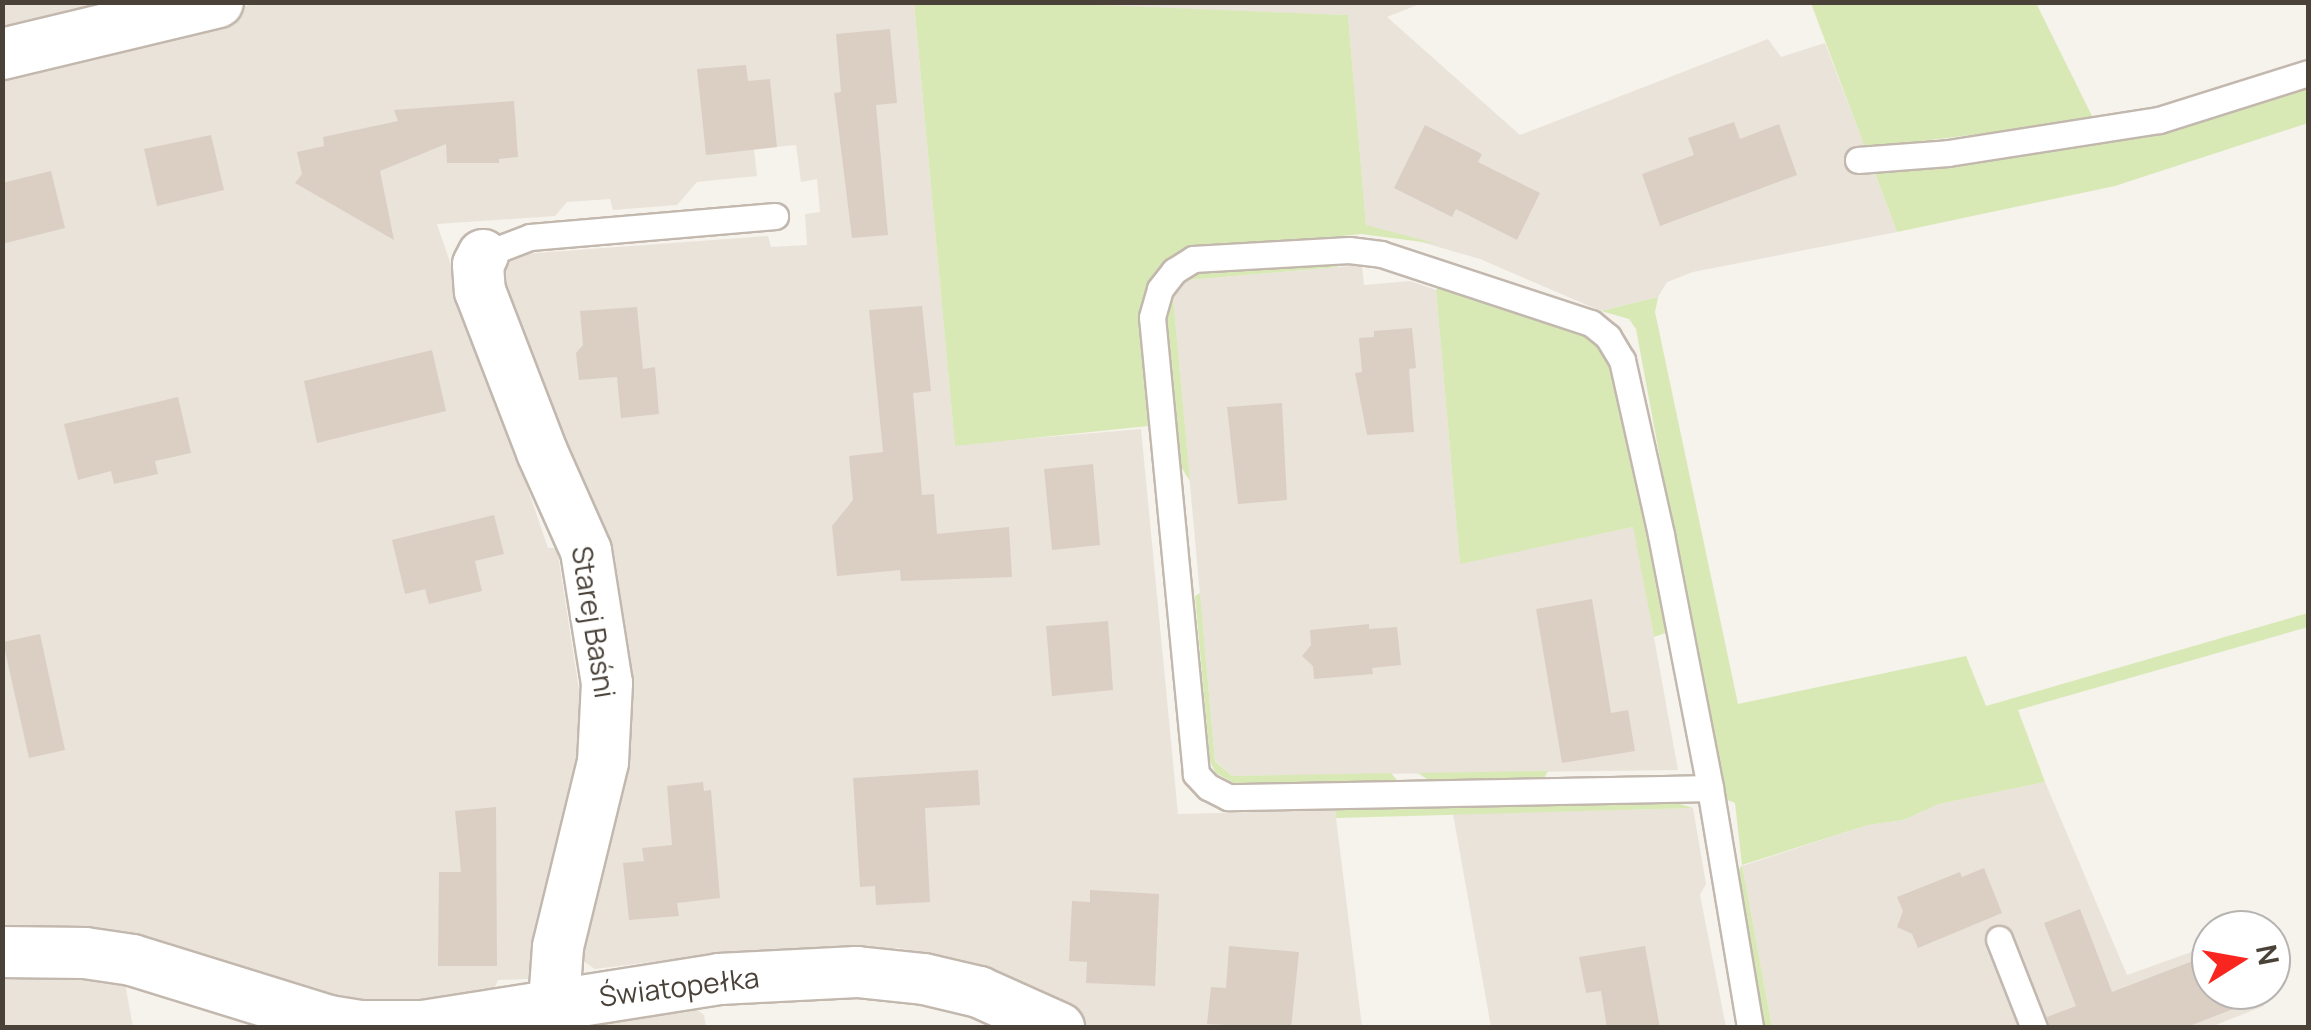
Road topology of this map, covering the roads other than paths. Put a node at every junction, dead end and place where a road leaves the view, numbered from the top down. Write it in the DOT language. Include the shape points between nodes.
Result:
graph roads {
  1 [pos="218,2"];
  2 [pos="2,54"];
  3 [pos="2308,73"];
  4 [pos="1858,160"];
  5 [pos="774,216"];
  6 [pos="483,255"];
  7 [pos="1710,788"];
  8 [pos="2000,939"];
  9 [pos="2,952"];
  10 [pos="554,1003"];
  11 [pos="1058,1028"];
  12 [pos="1750,1028"];
  13 [pos="2034,1028"];
  1 -- 2 [label="street"];
  3 -- 4 [label="lane" via="2159,120"];
  5 -- 6 [label="lane" via="530,237"];
  6 -- 10 [label="street, Starej Baśni" via="478,278 493,327 586,550 606,683 604,762 558,947"];
  7 -- 7 [label="lane" via="1228,797 1208,787 1196,774 1152,317 1174,271 1192,259 1381,254 1591,323 1608,337 1622,360"];
  7 -- 12 [label="lane"];
  8 -- 13 [label="lane"];
  9 -- 10 [label="street, Światopełka" via="132,960 362,1026 423,1026"];
  10 -- 11 [label="street, Światopełka" via="719,978 856,972 979,992"];
}
